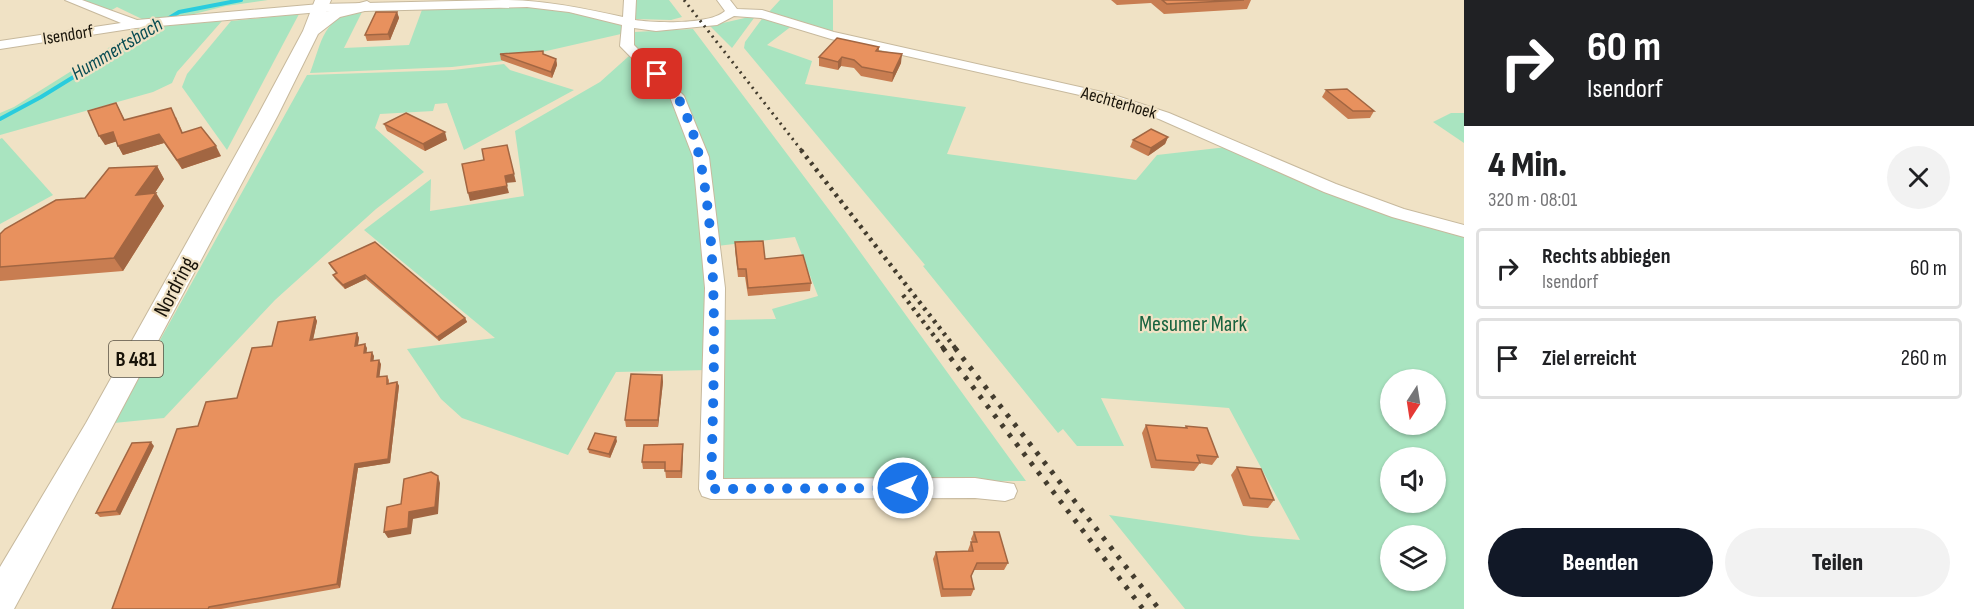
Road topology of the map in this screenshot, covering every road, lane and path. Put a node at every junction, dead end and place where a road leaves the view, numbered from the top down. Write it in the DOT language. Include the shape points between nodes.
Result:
graph roads {
  1 [pos="71,0"];
  2 [pos="630,0"];
  3 [pos="775,0"];
  4 [pos="528,1"];
  5 [pos="367,6"];
  6 [pos="727,6"];
  7 [pos="318,13"];
  8 [pos="762,14"];
  9 [pos="630,23"];
  10 [pos="143,24"];
  11 [pos="0,45"];
  12 [pos="1464,231"];
  13 [pos="1005,491"];
  14 [pos="0,600"];
  1 -- 10 [label="street, Isendorf"];
  2 -- 9 [label="street"];
  3 -- 8 [label="street"];
  4 -- 5 [label="street, Isendorf"];
  4 -- 9 [label="street, Isendorf"];
  5 -- 7 [label="street, Isendorf"];
  5 -- 7 [label="main road" via="334,14"];
  6 -- 8 [label="street, Aechterhoek"];
  6 -- 9 [label="street, Isendorf" via="717,21 679,26"];
  7 -- 10 [label="street, Isendorf"];
  7 -- 14 [label="main road, Nordring / B 481" via="268,115"];
  8 -- 12 [label="street, Aechterhoek" via="831,35 1106,97 1164,116 1330,188 1398,213"];
  9 -- 13 [label="street" via="627,46 677,96 701,157 715,288 711,489"];
  10 -- 11 [label="street, Isendorf"];
}
